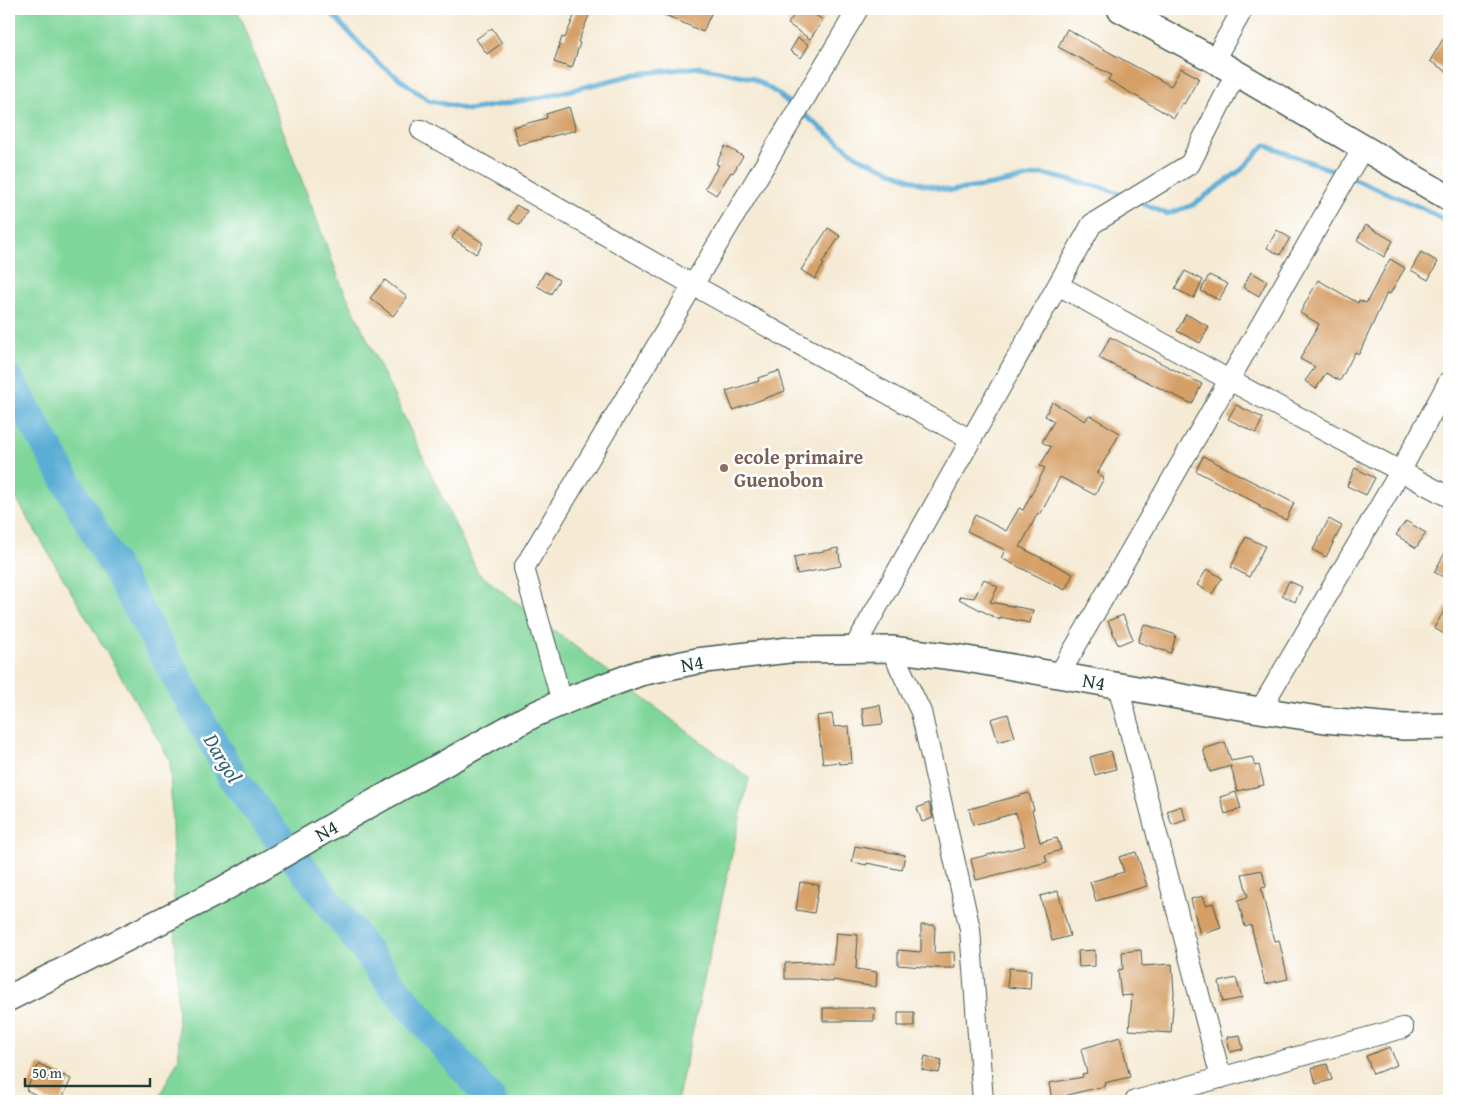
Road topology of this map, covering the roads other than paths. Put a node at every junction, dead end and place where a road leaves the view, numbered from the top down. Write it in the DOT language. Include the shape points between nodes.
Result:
graph roads {
  1 [pos="1120,9"];
  2 [pos="1243,9"];
  3 [pos="850,12"];
  4 [pos="1214,60"];
  5 [pos="1236,73"];
  6 [pos="421,130"];
  7 [pos="1364,148"];
  8 [pos="1449,198"];
  9 [pos="693,285"];
  10 [pos="1058,285"];
  11 [pos="1229,380"];
  12 [pos="1449,381"];
  13 [pos="971,440"];
  14 [pos="1400,472"];
  15 [pos="1449,497"];
  16 [pos="891,649"];
  17 [pos="853,650"];
  18 [pos="1059,675"];
  19 [pos="1118,686"];
  20 [pos="562,702"];
  21 [pos="1260,710"];
  22 [pos="1449,726"];
  23 [pos="9,998"];
  24 [pos="1403,1028"];
  25 [pos="1221,1078"];
  26 [pos="982,1101"];
  27 [pos="1135,1101"];
  1 -- 4 [label="main road"];
  2 -- 4 [label="street"];
  3 -- 9 [label="street"];
  4 -- 5 [label="main road"];
  5 -- 7 [label="main road"];
  5 -- 10 [label="street" via="1190,164 1092,224"];
  6 -- 9 [label="street"];
  7 -- 8 [label="main road"];
  7 -- 11 [label="street"];
  9 -- 13 [label="street"];
  9 -- 20 [label="street" via="524,568"];
  10 -- 11 [label="street"];
  10 -- 13 [label="street"];
  11 -- 14 [label="street"];
  11 -- 18 [label="street"];
  12 -- 14 [label="street"];
  13 -- 17 [label="street"];
  14 -- 15 [label="street"];
  14 -- 21 [label="street"];
  16 -- 17 [label="main road, N4"];
  16 -- 18 [label="main road, N4"];
  16 -- 26 [label="street" via="921,712 970,929"];
  17 -- 20 [label="main road, N4" via="789,650 697,661 640,673"];
  18 -- 19 [label="main road, N4"];
  19 -- 21 [label="main road, N4"];
  19 -- 25 [label="street"];
  20 -- 23 [label="main road, N4" via="360,810 220,891"];
  21 -- 22 [label="main road, N4" via="1404,727"];
  24 -- 25 [label="street"];
  25 -- 27 [label="street"];
}
